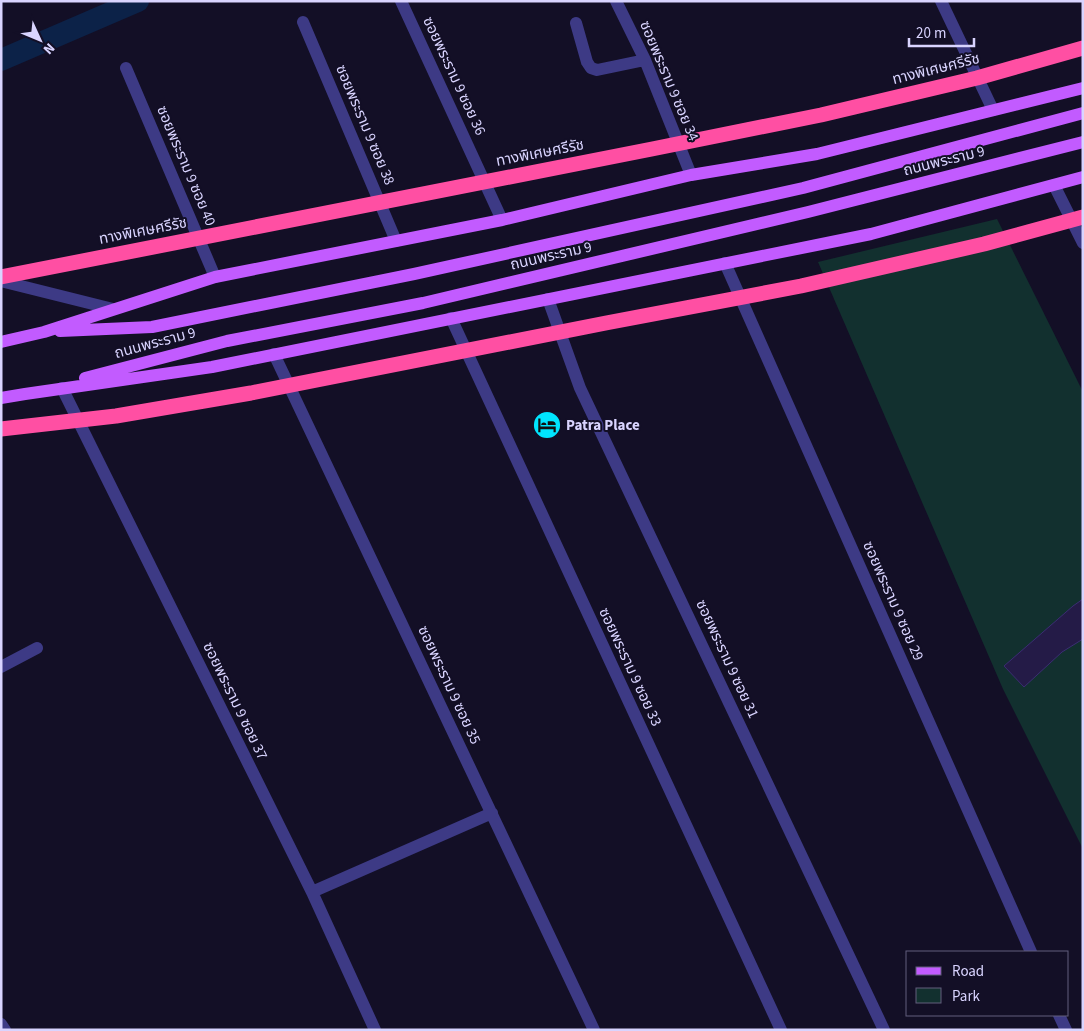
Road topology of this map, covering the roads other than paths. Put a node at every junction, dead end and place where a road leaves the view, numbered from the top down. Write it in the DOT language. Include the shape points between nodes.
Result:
graph roads {
  1 [pos="401,1"];
  2 [pos="616,1"];
  3 [pos="941,1"];
  4 [pos="303,22"];
  5 [pos="576,23"];
  6 [pos="1083,48"];
  7 [pos="645,60"];
  8 [pos="126,68"];
  9 [pos="1083,88"];
  10 [pos="993,110"];
  11 [pos="1083,113"];
  12 [pos="1083,142"];
  13 [pos="691,175"];
  14 [pos="1083,177"];
  15 [pos="1054,185"];
  16 [pos="1083,217"];
  17 [pos="502,220"];
  18 [pos="396,241"];
  19 [pos="1083,243"];
  20 [pos="725,262"];
  21 [pos="1,267"];
  22 [pos="215,277"];
  23 [pos="4,280"];
  24 [pos="548,299"];
  25 [pos="113,310"];
  26 [pos="451,318"];
  27 [pos="44,332"];
  28 [pos="1,342"];
  29 [pos="274,354"];
  30 [pos="62,388"];
  31 [pos="25,394"];
  32 [pos="1,398"];
  33 [pos="1,429"];
  34 [pos="37,648"];
  35 [pos="1,668"];
  36 [pos="492,813"];
  37 [pos="312,892"];
  38 [pos="1032,951"];
  39 [pos="1059,1016"];
  40 [pos="1,1024"];
  41 [pos="5,1030"];
  42 [pos="376,1030"];
  43 [pos="594,1030"];
  44 [pos="781,1030"];
  45 [pos="884,1030"];
  46 [pos="1066,1030"];
  1 -- 17 [label="street, ซอยพระราม 9 ซอย 36"];
  2 -- 7 [label="street, ซอยพระราม 9 ซอย 34"];
  3 -- 10 [label="street"];
  4 -- 18 [label="street, ซอยพระราม 9 ซอย 38"];
  5 -- 7 [label="street" via="591,68 597,70"];
  6 -- 23 [label="highway, ทางพิเศษศรีรัช, bridge" via="977,78 821,115"];
  7 -- 13 [label="street, ซอยพระราม 9 ซอย 34"];
  8 -- 22 [label="street, ซอยพระราม 9 ซอย 40"];
  9 -- 10 [label="main road, ถนนพระราม 9"];
  10 -- 13 [label="main road, ถนนพระราม 9" via="817,154"];
  11 -- 27 [label="main road, ถนนพระราม 9" via="803,188 414,274 152,327"];
  12 -- 31 [label="main road, ถนนพระราม 9" via="808,212 423,303 227,341"];
  13 -- 17 [label="main road, ถนนพระราม 9"];
  14 -- 15 [label="main road, ถนนพระราม 9"];
  15 -- 19 [label="street"];
  15 -- 20 [label="main road, ถนนพระราม 9" via="872,234"];
  16 -- 33 [label="highway, bridge" via="984,244 800,286 252,393 116,416"];
  17 -- 18 [label="main road, ถนนพระราม 9"];
  18 -- 22 [label="main road, ถนนพระราม 9"];
  20 -- 24 [label="main road, ถนนพระราม 9"];
  20 -- 38 [label="street, ซอยพระราม 9 ซอย 29"];
  21 -- 23 [label="street"];
  22 -- 25 [label="main road, ถนนพระราม 9"];
  23 -- 25 [label="street"];
  24 -- 26 [label="main road, ถนนพระราม 9"];
  24 -- 45 [label="street, ซอยพระราม 9 ซอย 31" via="580,388"];
  25 -- 27 [label="main road, ถนนพระราม 9"];
  26 -- 29 [label="main road, ถนนพระราม 9"];
  26 -- 44 [label="street, ซอยพระราม 9 ซอย 33"];
  27 -- 28 [label="main road, ถนนพระราม 9"];
  29 -- 30 [label="main road, ถนนพระราม 9"];
  29 -- 36 [label="street, ซอยพระราม 9 ซอย 35"];
  30 -- 31 [label="main road, ถนนพระราม 9"];
  30 -- 37 [label="street, ซอยพระราม 9 ซอย 37"];
  31 -- 32 [label="main road, ถนนพระราม 9"];
  34 -- 35 [label="street"];
  36 -- 37 [label="street"];
  36 -- 43 [label="street, ซอยพระราม 9 ซอย 35"];
  37 -- 42 [label="street, ซอยพระราม 9 ซอย 37"];
  39 -- 46 [label="street"];
  40 -- 41 [label="street"];
}
